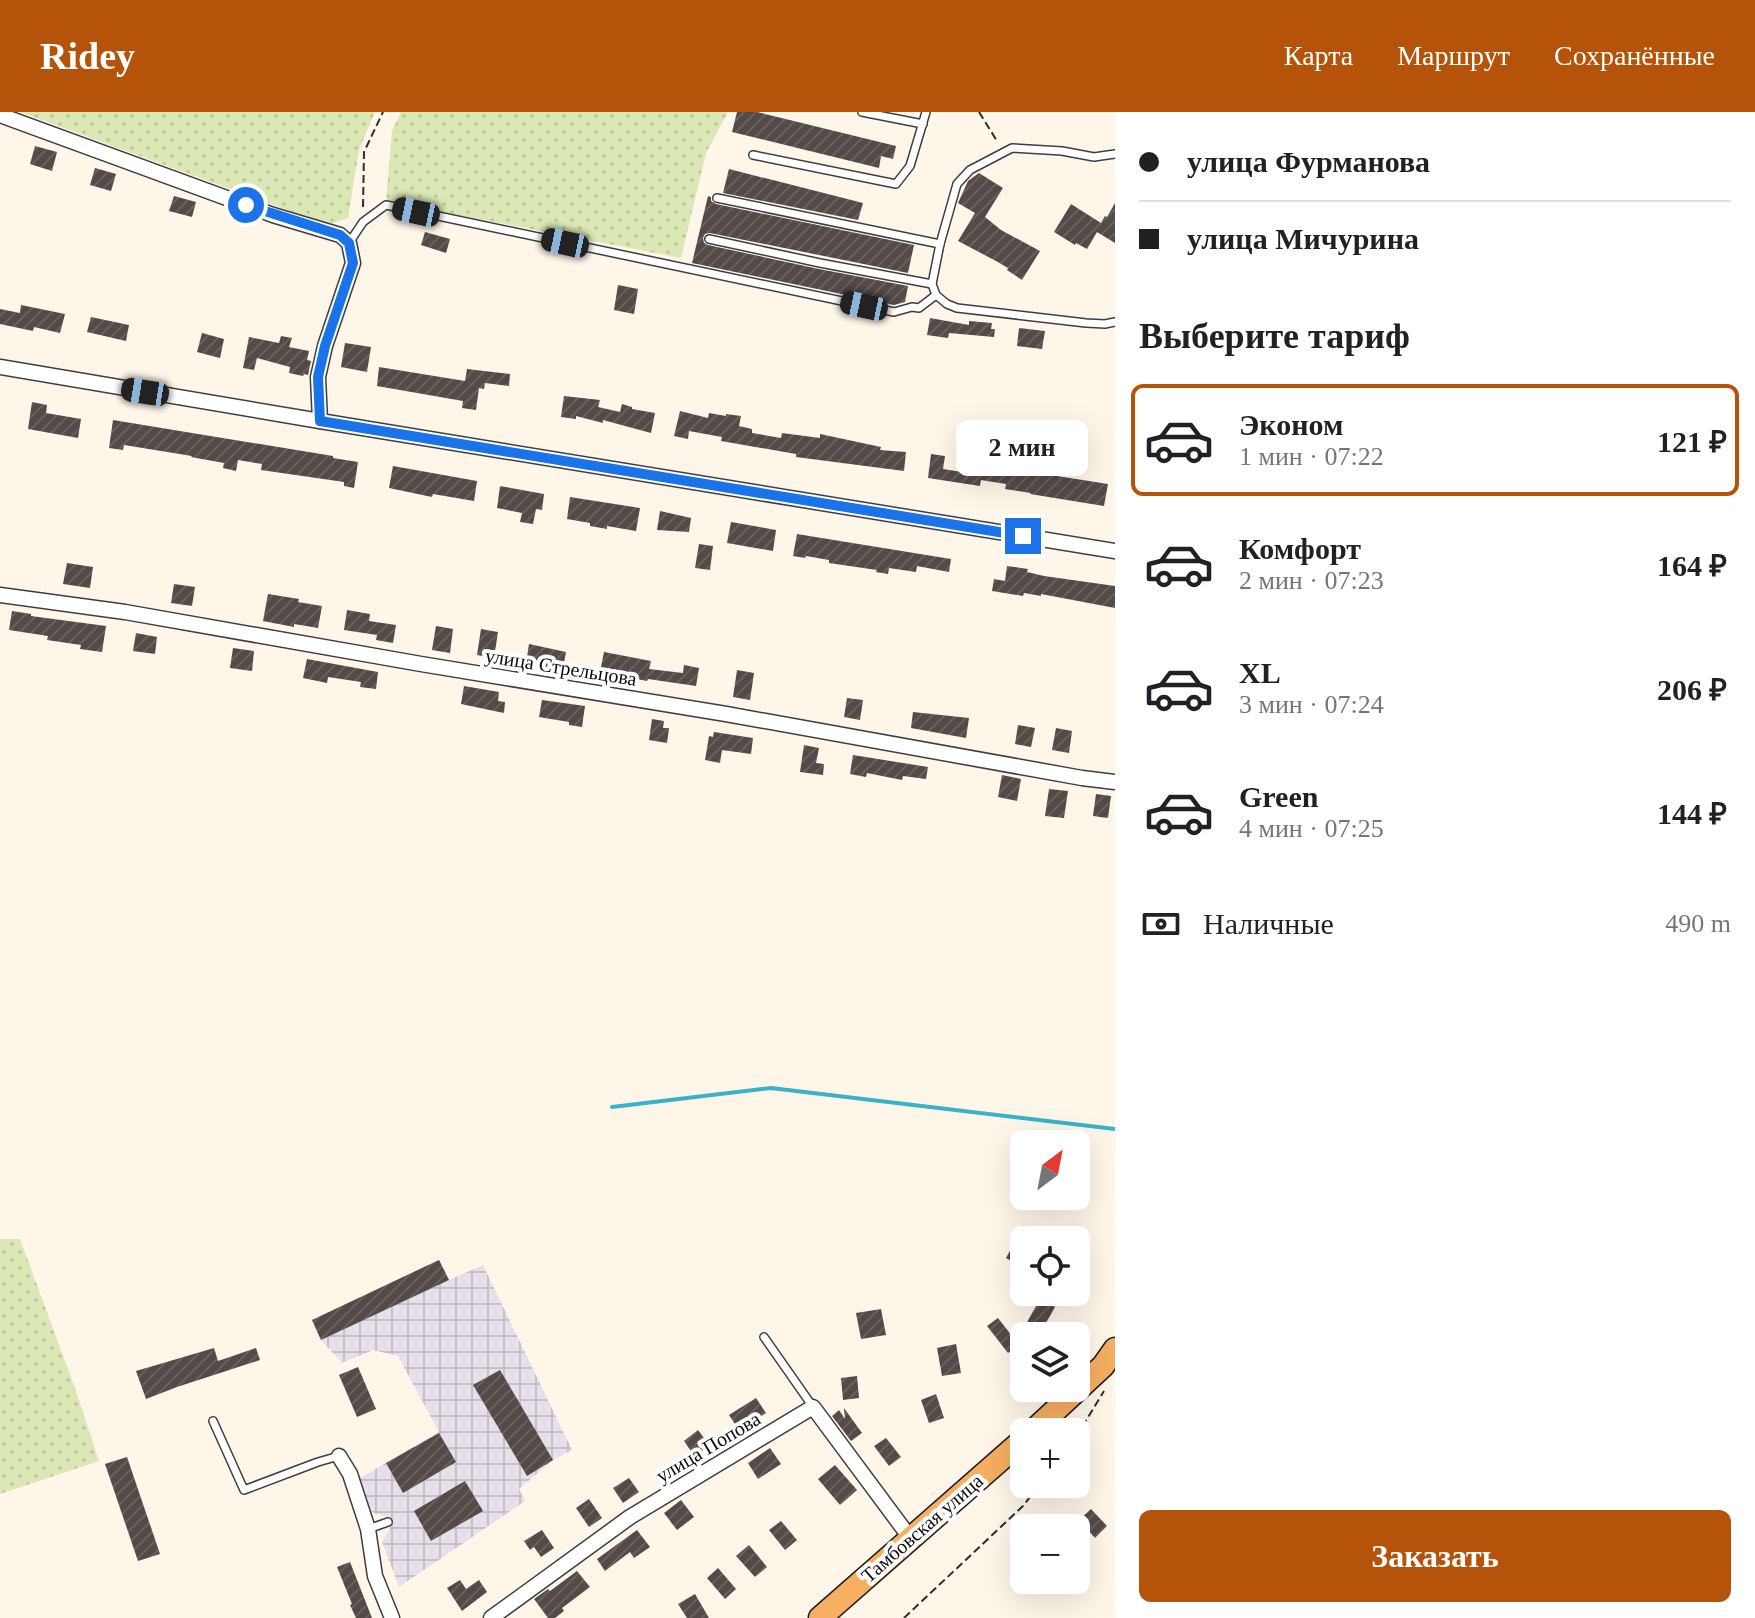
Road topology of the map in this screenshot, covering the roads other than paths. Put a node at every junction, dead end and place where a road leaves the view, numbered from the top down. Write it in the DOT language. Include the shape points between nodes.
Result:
graph roads {
  1 [pos="862,112"];
  2 [pos="926,112"];
  3 [pos="0,115"];
  4 [pos="923,124"];
  5 [pos="1115,154"];
  6 [pos="753,155"];
  7 [pos="717,198"];
  8 [pos="709,239"];
  9 [pos="349,243"];
  10 [pos="940,244"];
  11 [pos="932,284"];
  12 [pos="936,295"];
  13 [pos="1115,322"];
  14 [pos="0,367"];
  15 [pos="320,421"];
  16 [pos="1115,551"];
  17 [pos="0,595"];
  18 [pos="1115,782"];
  19 [pos="764,1337"];
  20 [pos="1115,1349"];
  21 [pos="813,1407"];
  22 [pos="1047,1418"];
  23 [pos="213,1421"];
  24 [pos="1010,1451"];
  25 [pos="339,1456"];
  26 [pos="388,1522"];
  27 [pos="368,1529"];
  28 [pos="911,1539"];
  29 [pos="392,1618"];
  30 [pos="491,1618"];
  31 [pos="820,1618"];
  1 -- 4 [label="lane"];
  2 -- 4 [label="lane"];
  3 -- 9 [label="street" via="340,235"];
  4 -- 6 [label="lane" via="910,166 896,184"];
  5 -- 10 [label="lane" via="1094,157 1012,148 1004,152 970,170 957,184"];
  7 -- 10 [label="lane"];
  8 -- 11 [label="lane"];
  9 -- 12 [label="lane" via="363,222 386,205 894,312 919,308"];
  9 -- 15 [label="street" via="353,263 318,377"];
  10 -- 11 [label="lane"];
  11 -- 12 [label="lane"];
  12 -- 13 [label="lane" via="957,308"];
  14 -- 15 [label="street"];
  15 -- 16 [label="street"];
  17 -- 18 [label="street, улица Стрельцова"];
  19 -- 21 [label="lane"];
  20 -- 22 [label="main road"];
  21 -- 28 [label="street"];
  21 -- 30 [label="street, улица Попова" via="630,1517"];
  23 -- 25 [label="lane" via="244,1490"];
  24 -- 28 [label="main road, Тамбовская улица"];
  25 -- 27 [label="street"];
  26 -- 27 [label="lane"];
  27 -- 29 [label="street" via="375,1576"];
  28 -- 31 [label="main road, Тамбовская улица"];
}
